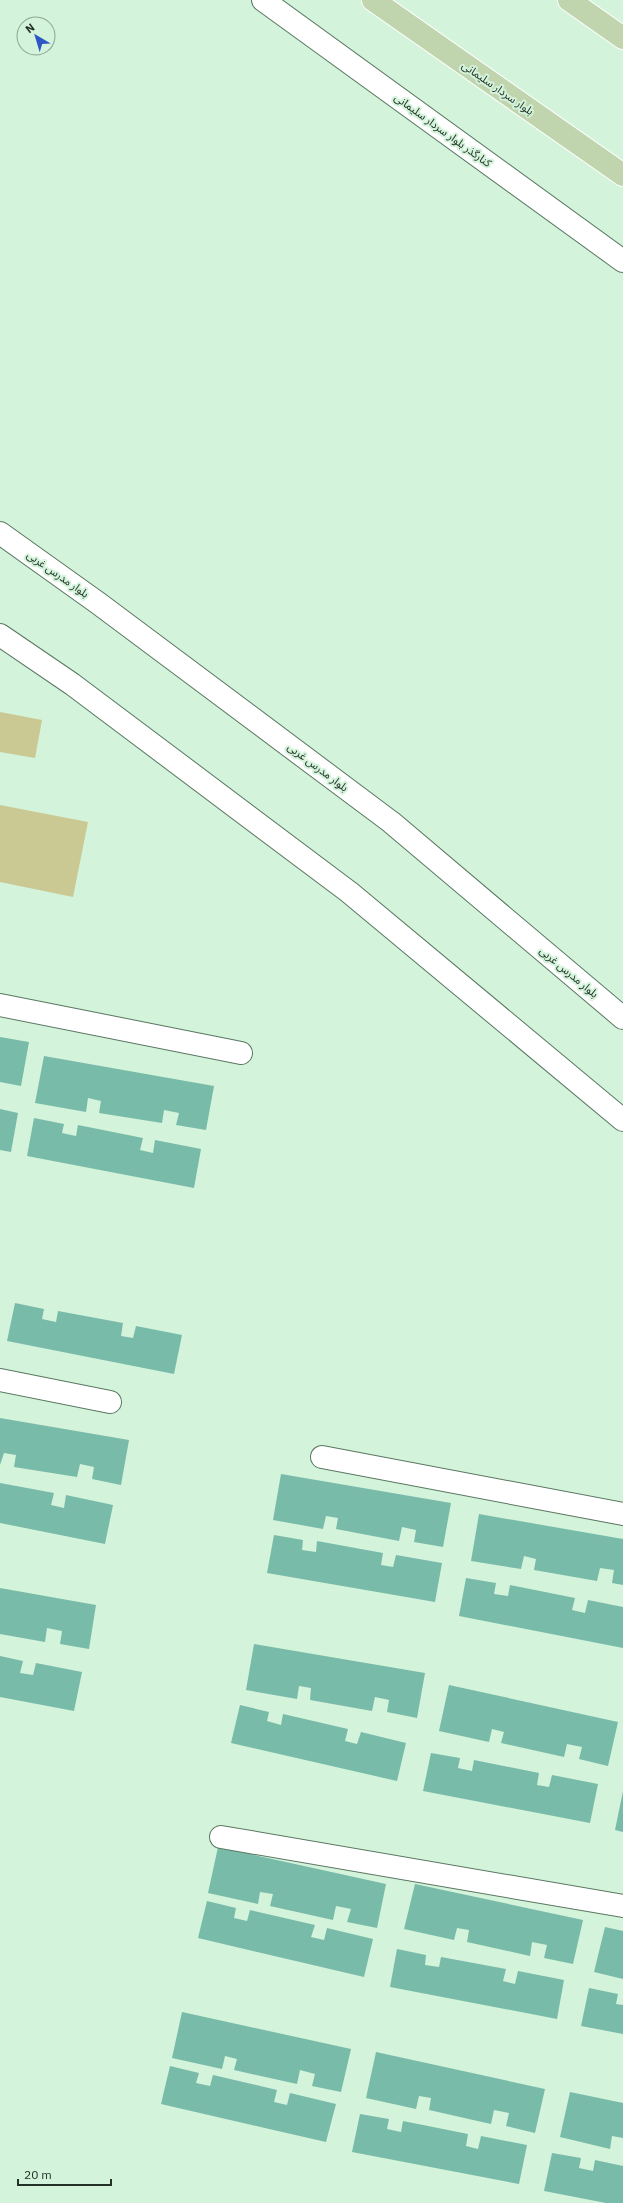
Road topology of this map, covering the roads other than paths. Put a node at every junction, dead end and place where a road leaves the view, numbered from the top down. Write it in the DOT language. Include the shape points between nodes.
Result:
graph roads {
  1 [pos="262,0"];
  2 [pos="373,0"];
  3 [pos="569,0"];
  4 [pos="623,38"];
  5 [pos="623,175"];
  6 [pos="623,261"];
  7 [pos="0,533"];
  8 [pos="0,635"];
  9 [pos="0,1005"];
  10 [pos="623,1018"];
  11 [pos="241,1053"];
  12 [pos="623,1120"];
  13 [pos="0,1380"];
  14 [pos="110,1402"];
  15 [pos="322,1457"];
  16 [pos="623,1514"];
  17 [pos="221,1837"];
  18 [pos="623,1906"];
  1 -- 6 [label="street, کنارگذر بلوار سردار سلیمانی"];
  2 -- 5 [label="main road, بلوار سردار سلیمانی"];
  3 -- 4 [label="main road"];
  7 -- 10 [label="street, بلوار مدرس غربی" via="98,602 391,822"];
  8 -- 12 [label="street" via="72,684 349,892"];
  9 -- 11 [label="street"];
  13 -- 14 [label="street"];
  15 -- 16 [label="street"];
  17 -- 18 [label="street"];
}
